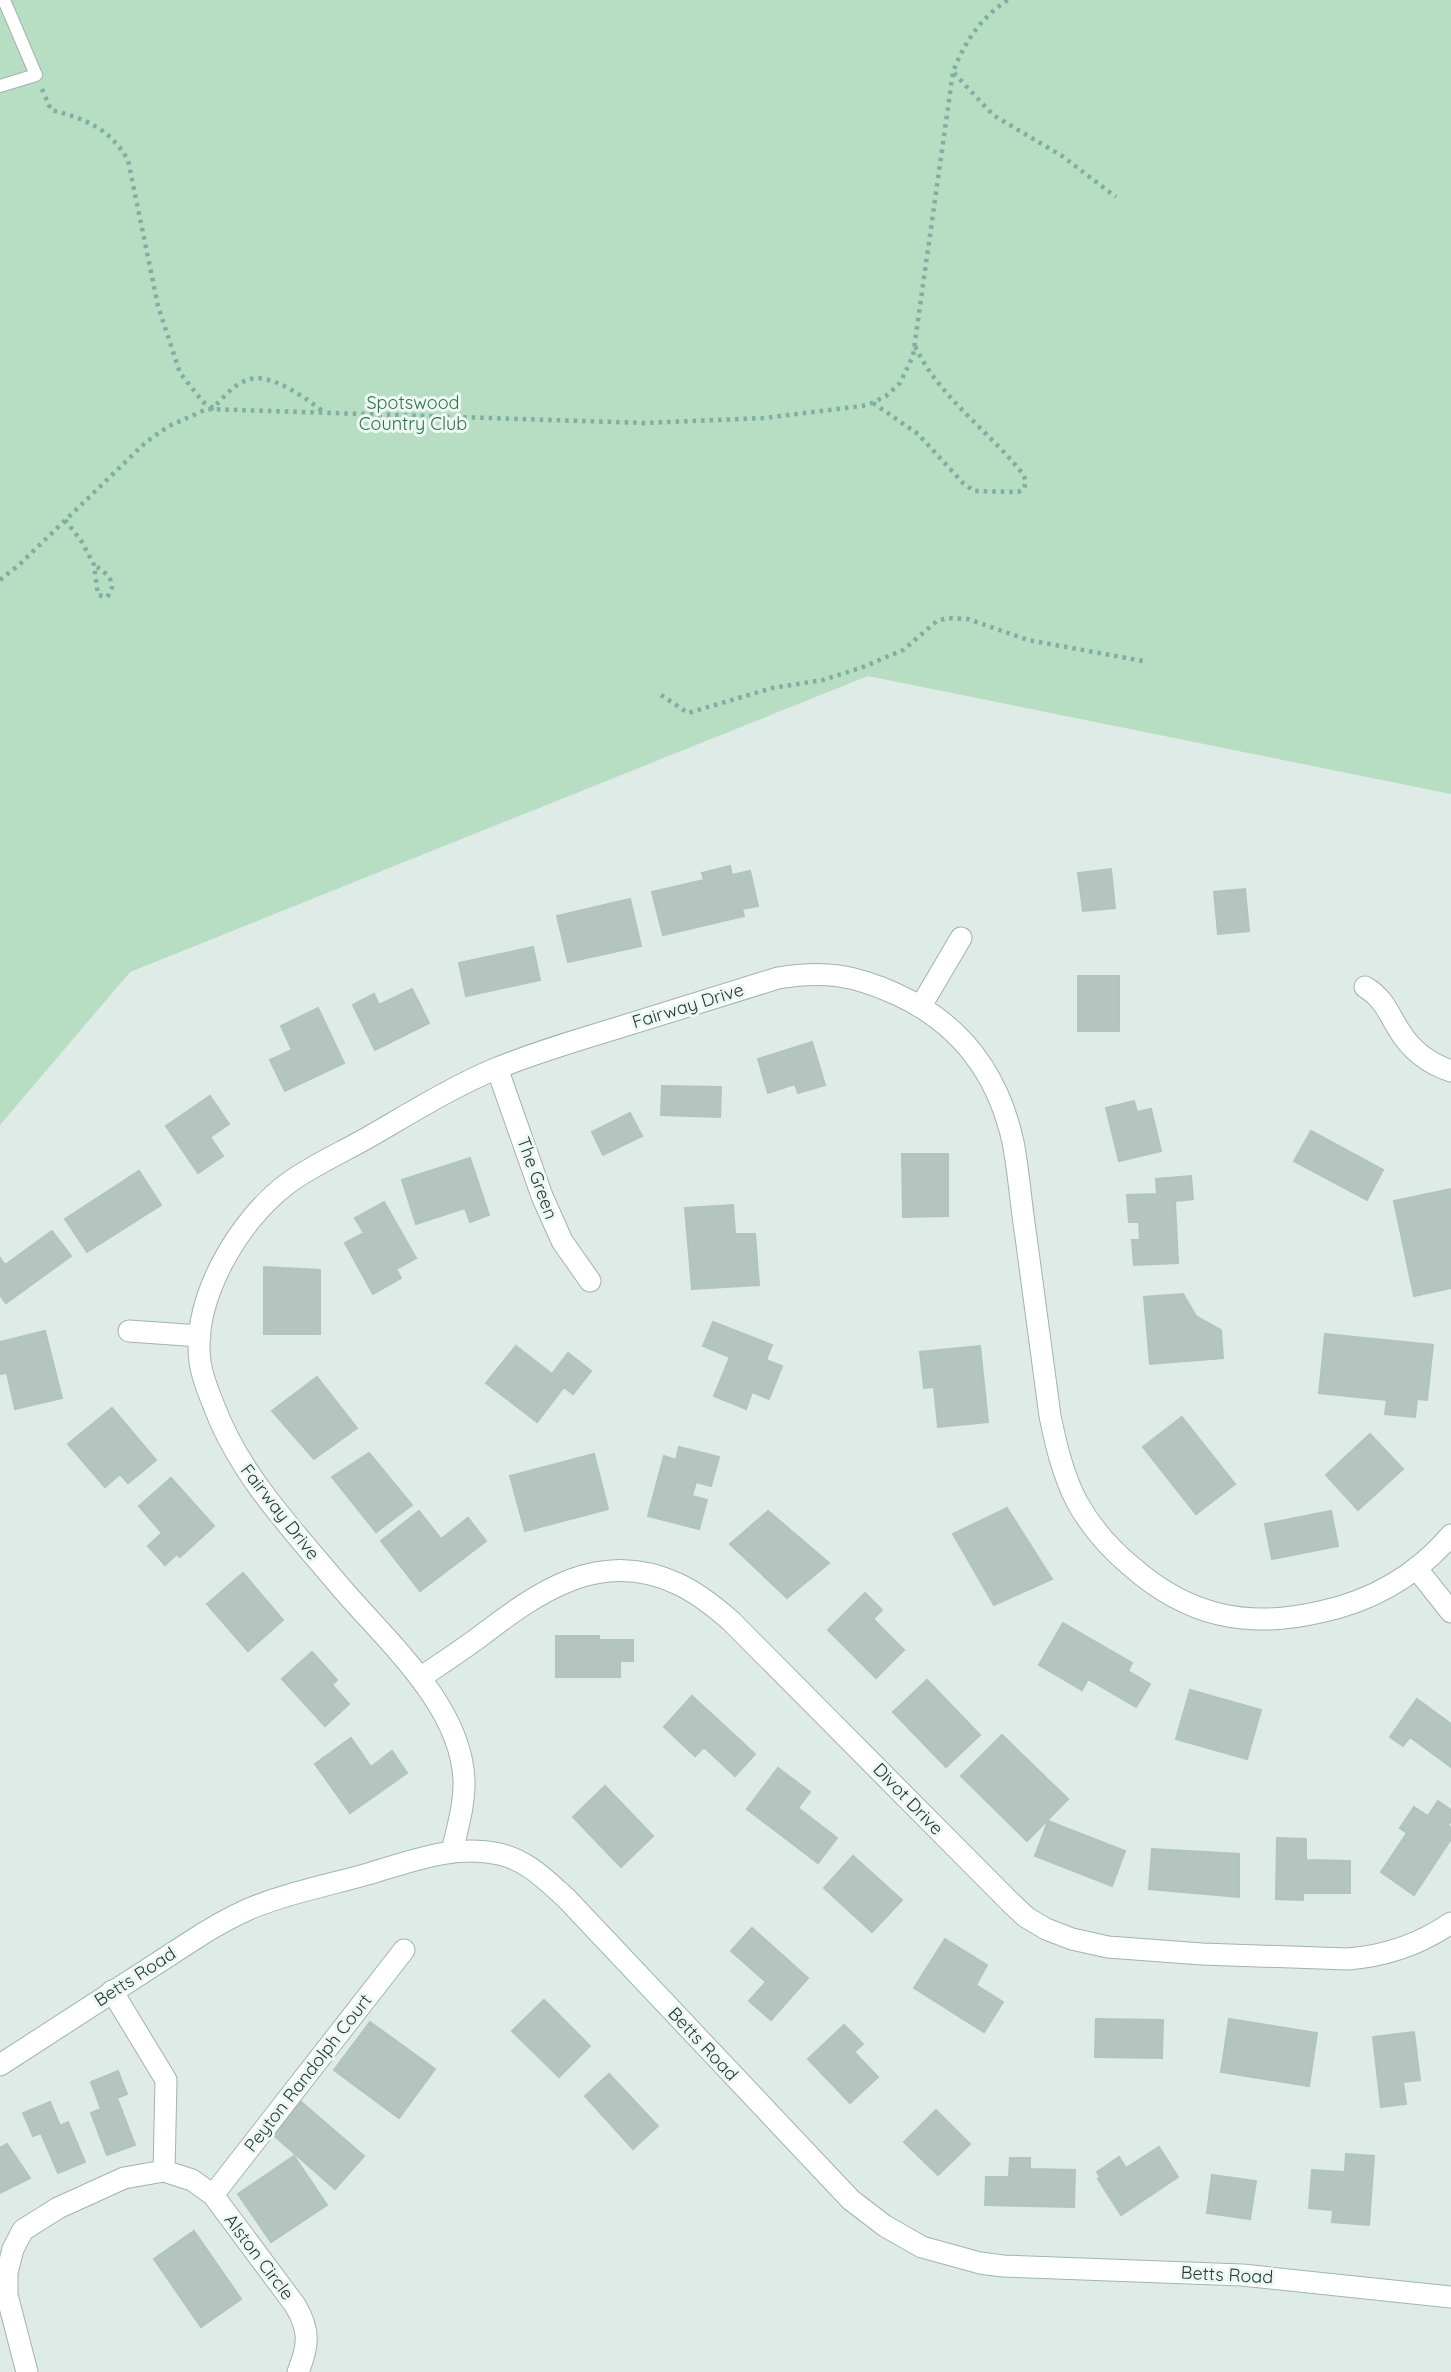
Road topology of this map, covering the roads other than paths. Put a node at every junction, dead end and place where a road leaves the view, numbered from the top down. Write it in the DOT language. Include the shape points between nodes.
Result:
graph roads {
  1 [pos="3,1"];
  2 [pos="0,86"];
  3 [pos="961,938"];
  4 [pos="1365,987"];
  5 [pos="921,1006"];
  6 [pos="497,1068"];
  7 [pos="1451,1071"];
  8 [pos="590,1281"];
  9 [pos="129,1331"];
  10 [pos="200,1336"];
  11 [pos="1451,1535"];
  12 [pos="1417,1569"];
  13 [pos="1451,1612"];
  14 [pos="420,1678"];
  15 [pos="452,1852"];
  16 [pos="1451,1923"];
  17 [pos="404,1950"];
  18 [pos="111,1991"];
  19 [pos="0,2065"];
  20 [pos="164,2171"];
  21 [pos="213,2195"];
  22 [pos="1451,2297"];
  23 [pos="7,2327"];
  24 [pos="27,2372"];
  25 [pos="298,2372"];
  1 -- 2 [label="lane" via="36,75"];
  3 -- 5 [label="street"];
  4 -- 7 [label="street" via="1381,999 1413,1049"];
  5 -- 6 [label="street, Fairway Drive" via="854,978 795,975"];
  5 -- 12 [label="street, Fairway Drive" via="969,1047 988,1076 1007,1121 1057,1448 1076,1501 1106,1543 1168,1595 1202,1610 1239,1618 1293,1617 1332,1610 1381,1592"];
  6 -- 8 [label="street, The Green" via="553,1221"];
  6 -- 10 [label="street, Fairway Drive" via="287,1184 233,1244 205,1305"];
  9 -- 10 [label="street"];
  10 -- 14 [label="street, Fairway Drive" via="206,1388 246,1469"];
  11 -- 12 [label="street, Fairway Drive"];
  12 -- 13 [label="street"];
  14 -- 15 [label="street, Fairway Drive" via="447,1719 463,1770 464,1793"];
  14 -- 16 [label="street, Divot Drive" via="502,1618 565,1581 607,1571 650,1574 688,1589 731,1621 1022,1914 1045,1929 1072,1939 1138,1951 1348,1959 1408,1947"];
  15 -- 18 [label="street, Betts Road" via="250,1909"];
  15 -- 22 [label="street, Betts Road" via="503,1855 540,1874 851,2200 922,2247 962,2260 1003,2266 1242,2275"];
  17 -- 21 [label="street, Peyton Randolph Court"];
  18 -- 19 [label="street, Betts Road"];
  18 -- 20 [label="street" via="166,2080"];
  20 -- 21 [label="street, Alston Circle" via="192,2180"];
  20 -- 23 [label="street" via="124,2179 58,2208 23,2230 7,2273"];
  21 -- 25 [label="street, Alston Circle" via="306,2324 306,2352"];
  23 -- 24 [label="street"];
}
